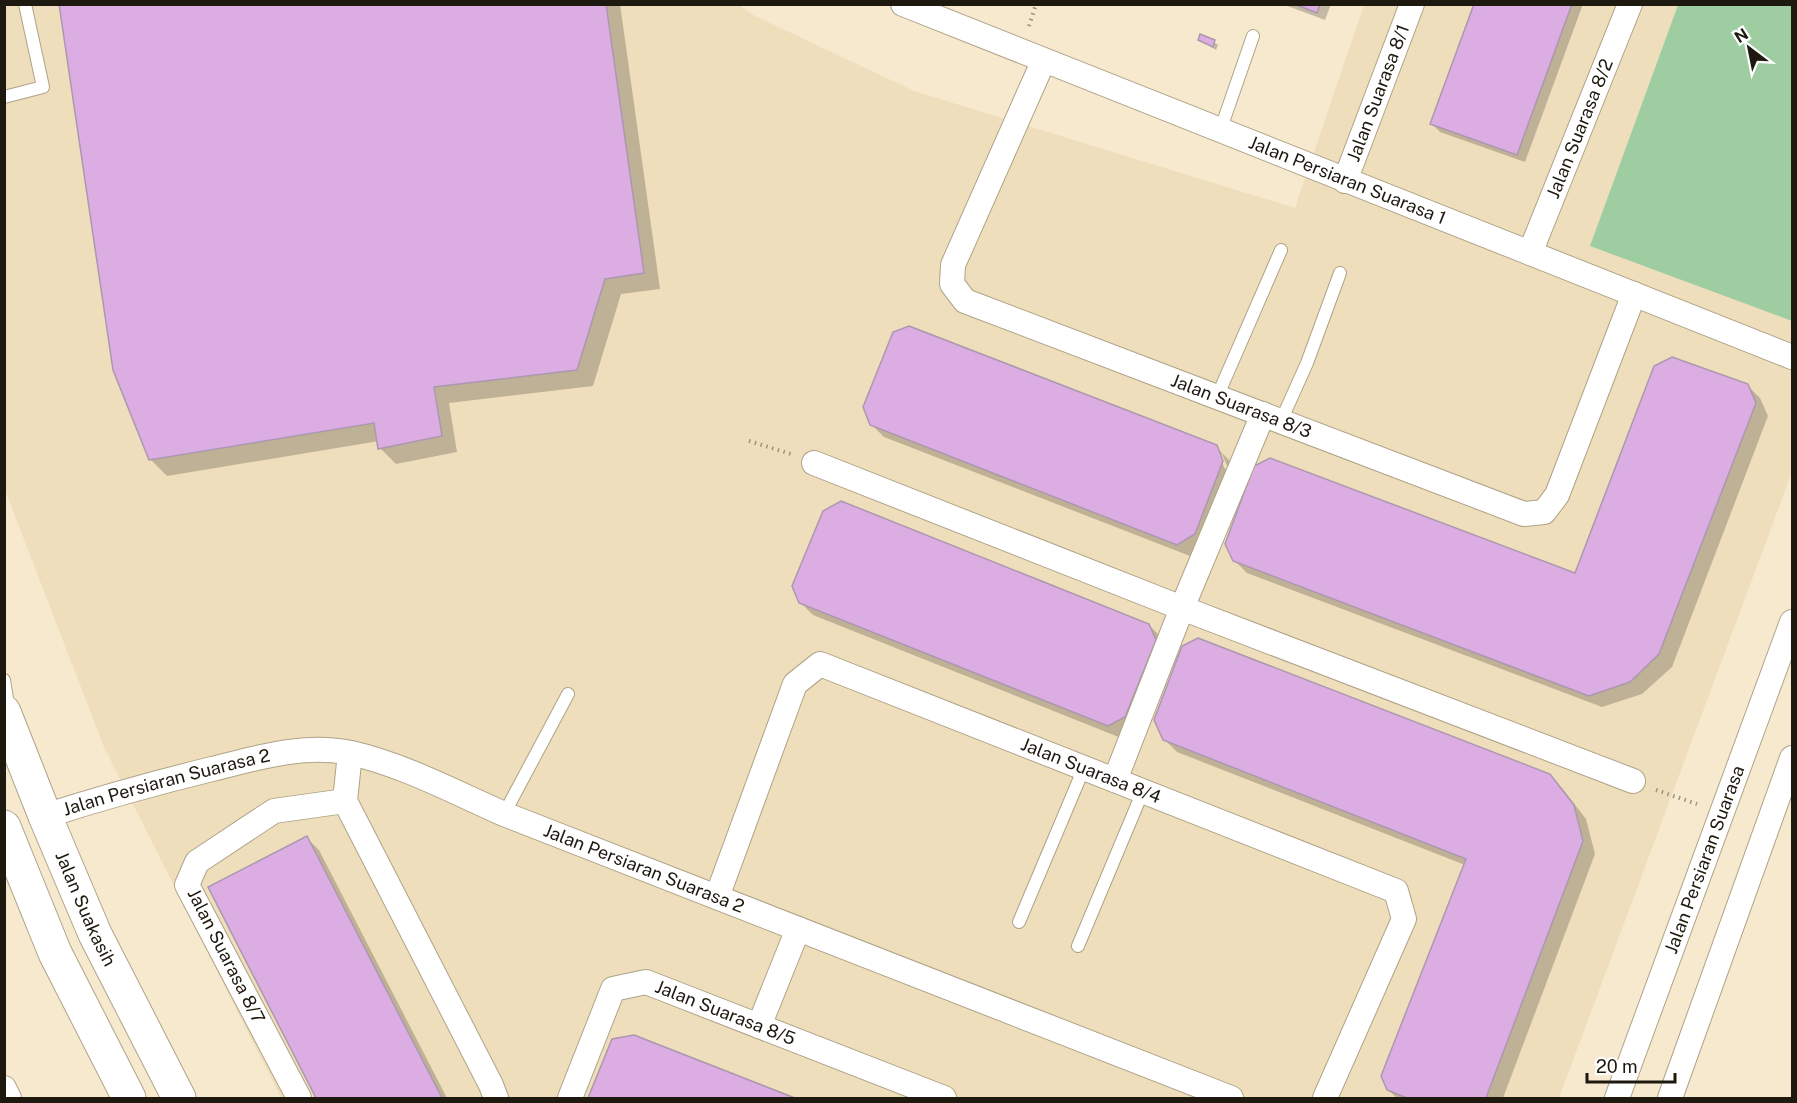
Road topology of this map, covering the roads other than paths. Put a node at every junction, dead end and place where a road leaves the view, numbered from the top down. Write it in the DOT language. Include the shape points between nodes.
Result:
graph roads {
  1 [pos="25,4"];
  2 [pos="903,4"];
  3 [pos="1412,4"];
  4 [pos="1630,4"];
  5 [pos="1253,36"];
  6 [pos="1043,62"];
  7 [pos="4,97"];
  8 [pos="1220,131"];
  9 [pos="1345,181"];
  10 [pos="1281,250"];
  11 [pos="1530,253"];
  12 [pos="1340,273"];
  13 [pos="1634,294"];
  14 [pos="1792,357"];
  15 [pos="1217,396"];
  16 [pos="1272,418"];
  17 [pos="814,463"];
  18 [pos="1182,608"];
  19 [pos="1792,622"];
  20 [pos="4,680"];
  21 [pos="568,694"];
  22 [pos="8,722"];
  23 [pos="350,753"];
  24 [pos="1792,764"];
  25 [pos="1084,768"];
  26 [pos="1115,780"];
  27 [pos="1640,784"];
  28 [pos="1143,791"];
  29 [pos="345,801"];
  30 [pos="504,814"];
  31 [pos="45,816"];
  32 [pos="4,827"];
  33 [pos="717,897"];
  34 [pos="1019,922"];
  35 [pos="798,929"];
  36 [pos="1078,946"];
  37 [pos="759,1026"];
  38 [pos="4,1088"];
  39 [pos="494,1092"];
  40 [pos="9,1098"];
  41 [pos="129,1098"];
  42 [pos="179,1098"];
  43 [pos="299,1098"];
  44 [pos="570,1098"];
  45 [pos="944,1098"];
  46 [pos="1231,1098"];
  47 [pos="1325,1098"];
  48 [pos="1617,1098"];
  49 [pos="1670,1098"];
  1 -- 7 [label="lane" via="43,87"];
  2 -- 6 [label="street, Jalan Persiaran Suarasa 1"];
  3 -- 9 [label="street, Jalan Suarasa 8/1"];
  4 -- 11 [label="street, Jalan Suarasa 8/2"];
  5 -- 8 [label="lane"];
  6 -- 8 [label="street, Jalan Persiaran Suarasa 1"];
  6 -- 15 [label="street, Jalan Suarasa 8/3" via="953,265 952,284 965,301"];
  8 -- 9 [label="street, Jalan Persiaran Suarasa 1"];
  9 -- 11 [label="street, Jalan Persiaran Suarasa 1"];
  10 -- 15 [label="lane"];
  11 -- 13 [label="street, Jalan Persiaran Suarasa 1"];
  12 -- 16 [label="lane" via="1307,363"];
  13 -- 14 [label="street, Jalan Persiaran Suarasa 1"];
  13 -- 16 [label="street, Jalan Suarasa 8/3" via="1557,495 1545,512 1524,514"];
  15 -- 16 [label="street, Jalan Suarasa 8/3"];
  16 -- 18 [label="street"];
  17 -- 18 [label="street"];
  18 -- 26 [label="street"];
  18 -- 27 [label="street"];
  19 -- 48 [label="street, Jalan Persiaran Suarasa"];
  20 -- 22 [label="lane"];
  21 -- 30 [label="lane"];
  22 -- 31 [label="main road, Jalan Suakasih"];
  23 -- 29 [label="street"];
  23 -- 30 [label="street, Jalan Persiaran Suarasa 2" via="386,763"];
  23 -- 31 [label="street, Jalan Persiaran Suarasa 2" via="317,749 275,753 128,789"];
  24 -- 49 [label="street"];
  25 -- 26 [label="street, Jalan Suarasa 8/4"];
  25 -- 33 [label="street, Jalan Suarasa 8/4" via="820,664 795,684"];
  25 -- 34 [label="lane"];
  26 -- 28 [label="street, Jalan Suarasa 8/4"];
  28 -- 36 [label="lane"];
  28 -- 47 [label="street, Jalan Suarasa 8/4" via="1395,891 1404,919"];
  29 -- 39 [label="street"];
  29 -- 43 [label="street, Jalan Suarasa 8/7" via="274,811 197,862 187,885"];
  30 -- 33 [label="street, Jalan Persiaran Suarasa 2"];
  31 -- 42 [label="main road, Jalan Suakasih" via="95,934"];
  32 -- 41 [label="main road" via="56,953"];
  33 -- 35 [label="street, Jalan Persiaran Suarasa 2"];
  35 -- 37 [label="street"];
  35 -- 46 [label="street, Jalan Persiaran Suarasa 2"];
  37 -- 44 [label="street, Jalan Suarasa 8/5" via="646,982 613,989"];
  37 -- 45 [label="street, Jalan Suarasa 8/5"];
  38 -- 40 [label="street"];
}
